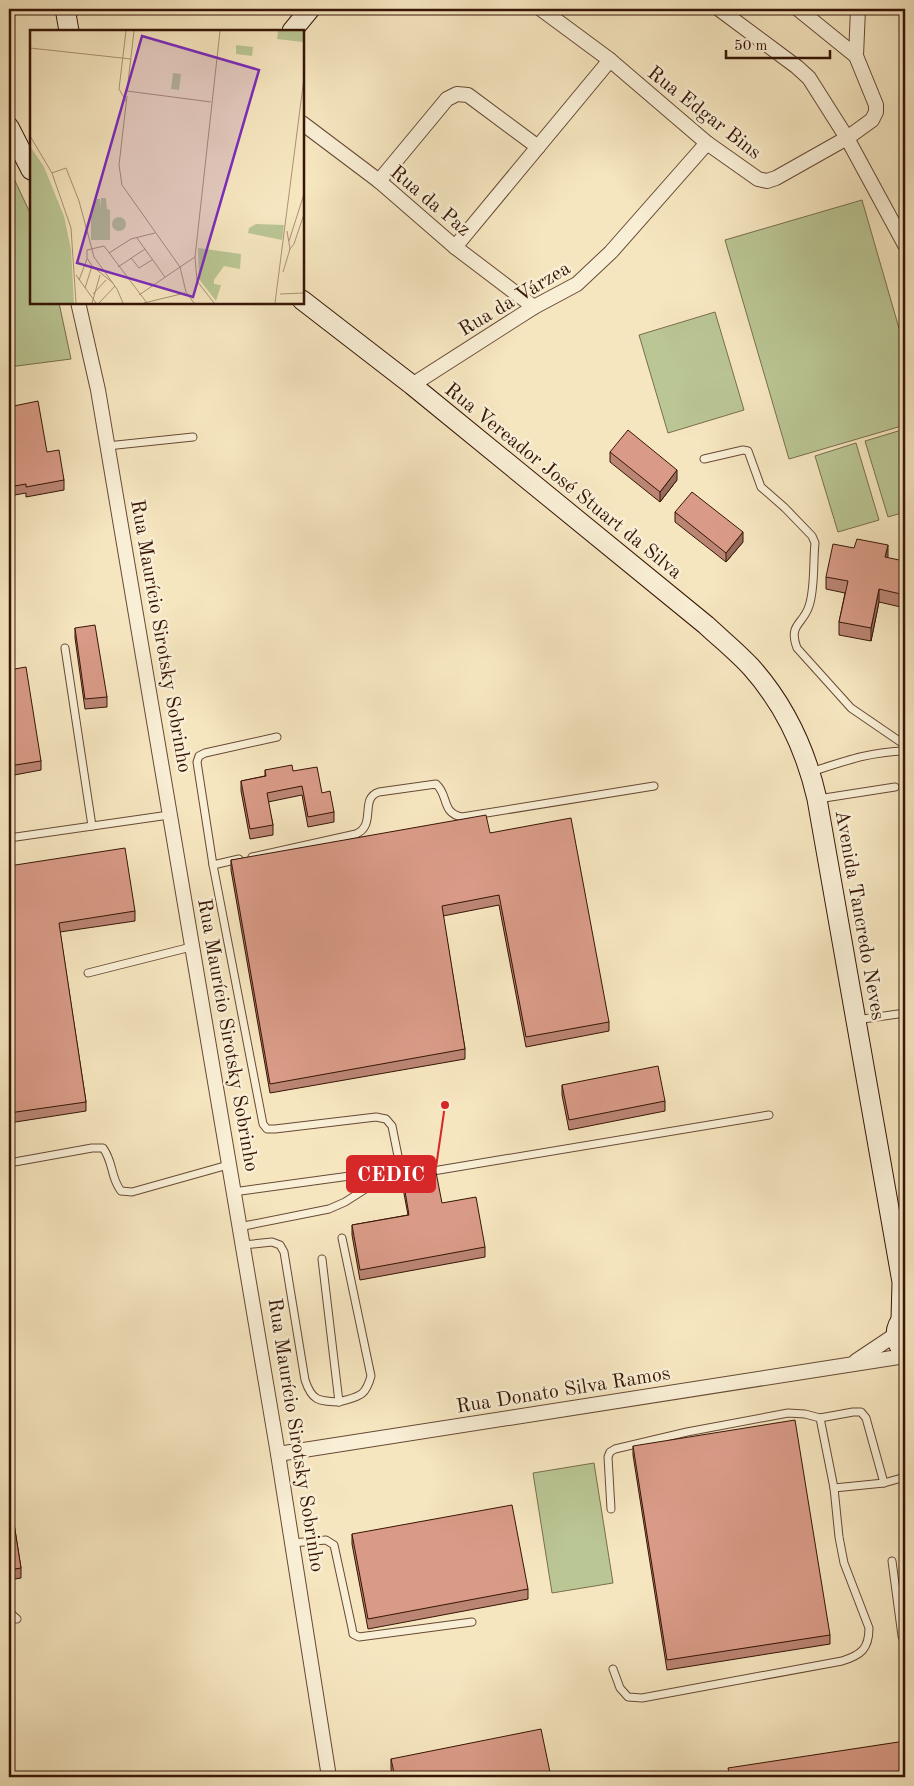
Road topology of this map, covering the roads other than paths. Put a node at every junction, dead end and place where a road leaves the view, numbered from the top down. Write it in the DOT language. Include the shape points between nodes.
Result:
graph roads {
  1 [pos="310,9"];
  2 [pos="542,9"];
  3 [pos="719,9"];
  4 [pos="800,9"];
  5 [pos="858,9"];
  6 [pos="293,30"];
  7 [pos="856,56"];
  8 [pos="610,60"];
  9 [pos="304,125"];
  10 [pos="9,127"];
  11 [pos="848,138"];
  12 [pos="706,143"];
  13 [pos="538,147"];
  14 [pos="30,168"];
  15 [pos="379,181"];
  16 [pos="905,245"];
  17 [pos="455,247"];
  18 [pos="304,302"];
  19 [pos="78,304"];
  20 [pos="534,307"];
  21 [pos="412,385"];
  22 [pos="193,436"];
  23 [pos="107,446"];
  24 [pos="704,459"];
  25 [pos="65,648"];
  26 [pos="783,710"];
  27 [pos="277,737"];
  28 [pos="905,745"];
  29 [pos="905,750"];
  30 [pos="811,772"];
  31 [pos="654,786"];
  32 [pos="895,787"];
  33 [pos="817,799"];
  34 [pos="169,815"];
  35 [pos="92,826"];
  36 [pos="9,838"];
  37 [pos="213,865"];
  38 [pos="192,947"];
  39 [pos="88,973"];
  40 [pos="905,1013"];
  41 [pos="856,1020"];
  42 [pos="770,1115"];
  43 [pos="9,1163"];
  44 [pos="228,1166"];
  45 [pos="421,1173"];
  46 [pos="412,1174"];
  47 [pos="402,1176"];
  48 [pos="378,1180"];
  49 [pos="233,1192"];
  50 [pos="239,1227"];
  51 [pos="342,1238"];
  52 [pos="243,1246"];
  53 [pos="322,1259"];
  54 [pos="904,1284"];
  55 [pos="900,1324"];
  56 [pos="905,1354"];
  57 [pos="853,1363"];
  58 [pos="338,1402"];
  59 [pos="820,1418"];
  60 [pos="278,1454"];
  61 [pos="905,1477"];
  62 [pos="884,1483"];
  63 [pos="834,1488"];
  64 [pos="611,1509"];
  65 [pos="292,1543"];
  66 [pos="892,1561"];
  67 [pos="9,1612"];
  68 [pos="17,1619"];
  69 [pos="472,1622"];
  70 [pos="905,1642"];
  71 [pos="613,1669"];
  72 [pos="329,1777"];
  1 -- 6 [label="main road"];
  2 -- 8 [label="street, Rua Edgar Bins"];
  3 -- 11 [label="street" via="809,78"];
  4 -- 7 [label="street"];
  5 -- 7 [label="street"];
  7 -- 11 [label="street, Rua Edgar Bins" via="876,112 872,120"];
  8 -- 12 [label="street, Rua Edgar Bins"];
  8 -- 13 [label="street"];
  9 -- 15 [label="street, Rua da Paz"];
  10 -- 14 [label="main road"];
  11 -- 12 [label="street, Rua Edgar Bins" via="767,181 758,179"];
  11 -- 16 [label="street"];
  12 -- 20 [label="street, Rua da Várzea" via="612,252 586,277"];
  13 -- 15 [label="street" via="468,95 457,94 447,99"];
  13 -- 17 [label="street"];
  15 -- 17 [label="street, Rua da Paz"];
  17 -- 20 [label="street, Rua da Paz"];
  18 -- 21 [label="main road, Rua Vereador José Stuart da Silva"];
  19 -- 23 [label="street, Rua Maurício Sirotsky Sobrinho"];
  20 -- 21 [label="street, Rua da Várzea"];
  21 -- 26 [label="main road, Rua Vereador José Stuart da Silva" via="706,625 751,667"];
  22 -- 23 [label="lane"];
  23 -- 34 [label="street, Rua Maurício Sirotsky Sobrinho"];
  24 -- 28 [label="lane" via="748,451 761,487 812,536 815,543 812,594 795,630 797,648 851,708"];
  25 -- 35 [label="lane"];
  26 -- 30 [label="main road, Avenida Tancredo Neves"];
  27 -- 37 [label="lane" via="199,756 197,762"];
  29 -- 30 [label="lane" via="861,756"];
  30 -- 33 [label="main road, Avenida Tancredo Neves"];
  31 -- 37 [label="lane" via="462,816 453,815 436,784 379,792 370,798 363,831"];
  32 -- 33 [label="lane"];
  33 -- 41 [label="main road, Avenida Tancredo Neves"];
  34 -- 35 [label="lane"];
  34 -- 38 [label="street, Rua Maurício Sirotsky Sobrinho"];
  35 -- 36 [label="lane"];
  37 -- 47 [label="lane" via="266,1129 376,1117 386,1119 392,1126"];
  38 -- 39 [label="lane"];
  38 -- 44 [label="street, Rua Maurício Sirotsky Sobrinho"];
  40 -- 41 [label="lane"];
  41 -- 54 [label="main road, Avenida Tancredo Neves"];
  42 -- 45 [label="lane"];
  43 -- 44 [label="lane" via="103,1148 110,1158 115,1183 121,1192 132,1192"];
  44 -- 49 [label="street, Rua Maurício Sirotsky Sobrinho"];
  46 -- 47 [label="lane"];
  47 -- 48 [label="lane"];
  48 -- 49 [label="lane" via="357,1175"];
  48 -- 50 [label="lane" via="345,1202 329,1208"];
  49 -- 50 [label="street, Rua Maurício Sirotsky Sobrinho"];
  50 -- 52 [label="street, Rua Maurício Sirotsky Sobrinho"];
  51 -- 58 [label="lane" via="371,1376 367,1389 357,1397"];
  52 -- 58 [label="lane" via="280,1244 309,1394 319,1401"];
  52 -- 60 [label="street, Rua Maurício Sirotsky Sobrinho"];
  53 -- 58 [label="lane"];
  54 -- 55 [label="main road, Avenida Tancredo Neves"];
  55 -- 56 [label="main road" via="896,1342"];
  55 -- 57 [label="street, Rua Donato Silva Ramos"];
  56 -- 57 [label="street, Rua Donato Silva Ramos"];
  57 -- 60 [label="street, Rua Donato Silva Ramos"];
  59 -- 62 [label="lane" via="861,1412 866,1418"];
  59 -- 63 [label="lane"];
  59 -- 64 [label="lane" via="788,1413 615,1449 608,1457"];
  60 -- 65 [label="street, Rua Maurício Sirotsky Sobrinho"];
  61 -- 62 [label="lane"];
  62 -- 63 [label="lane"];
  63 -- 71 [label="lane" via="844,1563 869,1628 864,1650 842,1661 642,1698 628,1697 620,1688"];
  65 -- 69 [label="lane" via="326,1540 334,1545 352,1628 359,1637"];
  65 -- 72 [label="street, Rua Maurício Sirotsky Sobrinho"];
  66 -- 70 [label="lane"];
  67 -- 68 [label="lane"];
}
